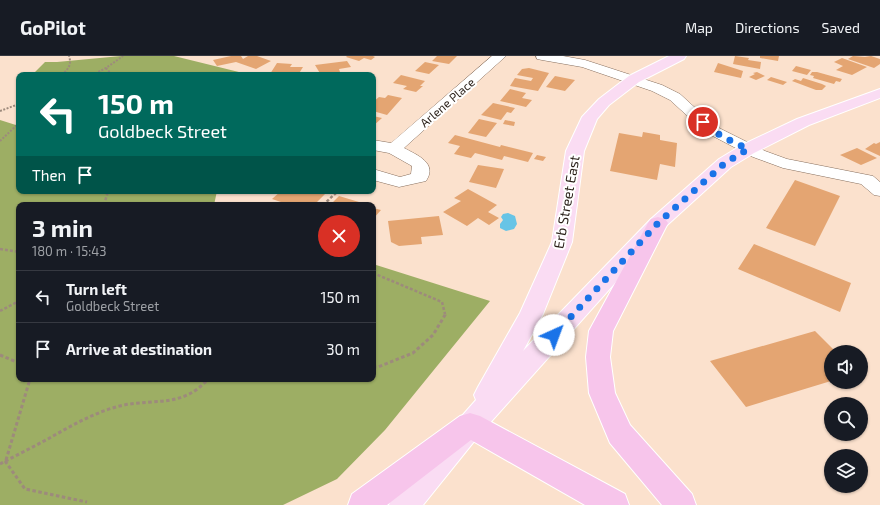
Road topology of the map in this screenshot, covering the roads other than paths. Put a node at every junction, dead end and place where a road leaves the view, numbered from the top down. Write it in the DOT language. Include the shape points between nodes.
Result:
graph roads {
  1 [pos="500,56"];
  2 [pos="542,56"];
  3 [pos="679,56"];
  4 [pos="634,79"];
  5 [pos="880,93"];
  6 [pos="376,146"];
  7 [pos="394,149"];
  8 [pos="748,149"];
  9 [pos="376,175"];
  10 [pos="874,185"];
  11 [pos="658,223"];
  12 [pos="470,425"];
  13 [pos="363,505"];
  14 [pos="404,505"];
  15 [pos="614,505"];
  16 [pos="681,505"];
  1 -- 7 [label="street, Arlene Place"];
  2 -- 4 [label="street" via="585,64"];
  3 -- 4 [label="main road, Erb Street East"];
  4 -- 8 [label="street" via="675,96 710,129"];
  4 -- 12 [label="main road, Erb Street East" via="604,102 590,117 575,151 562,242 531,314"];
  5 -- 8 [label="main road" via="803,122"];
  6 -- 7 [label="street"];
  7 -- 9 [label="street" via="420,164 420,177 399,182"];
  8 -- 10 [label="street" via="783,163"];
  8 -- 11 [label="main road" via="725,163"];
  11 -- 12 [label="main road"];
  11 -- 16 [label="highway" via="601,331 598,357 602,393 620,434"];
  12 -- 13 [label="highway"];
  12 -- 14 [label="main road"];
  12 -- 15 [label="highway"];
}
